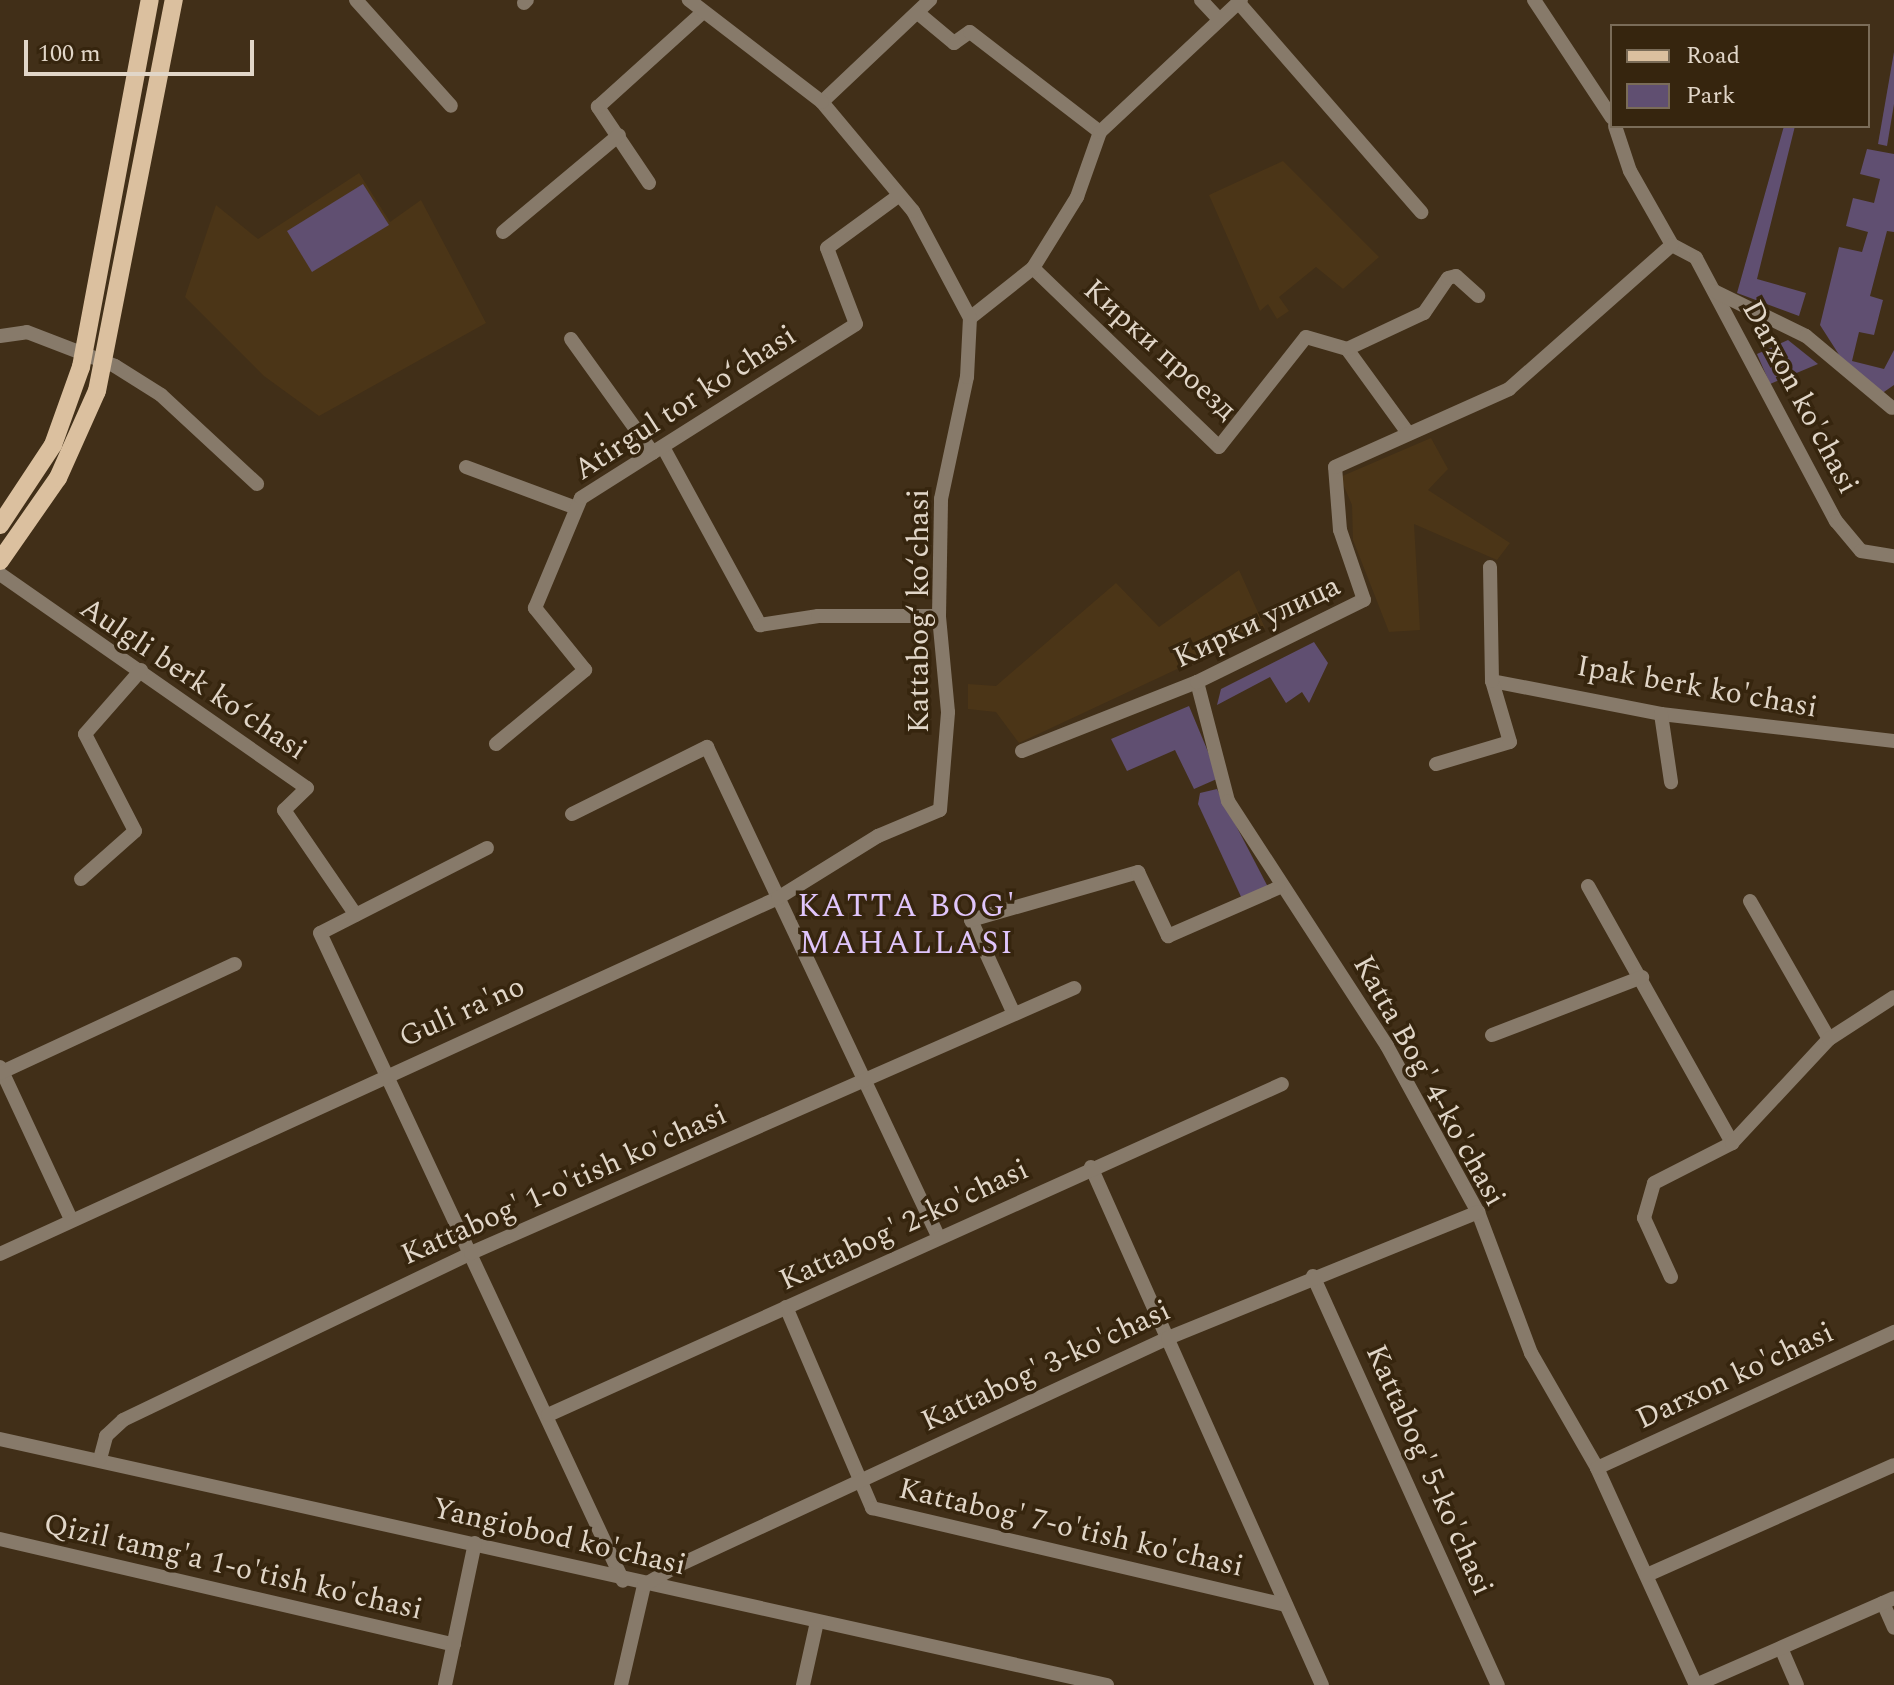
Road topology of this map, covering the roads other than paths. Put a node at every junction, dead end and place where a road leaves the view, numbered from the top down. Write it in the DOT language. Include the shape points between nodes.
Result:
graph roads {
  1 [pos="150,0"];
  2 [pos="174,0"];
  3 [pos="356,0"];
  4 [pos="689,0"];
  5 [pos="930,0"];
  6 [pos="1201,0"];
  7 [pos="1534,0"];
  8 [pos="1240,1"];
  9 [pos="702,13"];
  10 [pos="918,13"];
  11 [pos="1219,19"];
  12 [pos="141,58"];
  13 [pos="163,62"];
  14 [pos="822,102"];
  15 [pos="451,106"];
  16 [pos="1610,115"];
  17 [pos="1616,128"];
  18 [pos="1100,132"];
  19 [pos="619,135"];
  20 [pos="649,183"];
  21 [pos="898,196"];
  22 [pos="1421,212"];
  23 [pos="503,232"];
  24 [pos="1672,245"];
  25 [pos="1033,268"];
  26 [pos="1713,290"];
  27 [pos="1478,296"];
  28 [pos="970,318"];
  29 [pos="0,336"];
  30 [pos="571,339"];
  31 [pos="1347,349"];
  32 [pos="84,353"];
  33 [pos="104,361"];
  34 [pos="1893,409"];
  35 [pos="1408,433"];
  36 [pos="658,450"];
  37 [pos="466,467"];
  38 [pos="257,484"];
  39 [pos="576,508"];
  40 [pos="0,525"];
  41 [pos="1894,556"];
  42 [pos="0,561"];
  43 [pos="1490,567"];
  44 [pos="0,574"];
  45 [pos="939,616"];
  46 [pos="141,670"];
  47 [pos="1492,681"];
  48 [pos="1197,682"];
  49 [pos="1661,714"];
  50 [pos="1894,741"];
  51 [pos="496,744"];
  52 [pos="1022,751"];
  53 [pos="1436,764"];
  54 [pos="1671,782"];
  55 [pos="940,810"];
  56 [pos="572,814"];
  57 [pos="487,848"];
  58 [pos="81,879"];
  59 [pos="1588,886"];
  60 [pos="1278,888"];
  61 [pos="778,898"];
  62 [pos="1750,901"];
  63 [pos="356,915"];
  64 [pos="235,964"];
  65 [pos="1642,977"];
  66 [pos="1074,988"];
  67 [pos="1894,997"];
  68 [pos="1014,1014"];
  69 [pos="1492,1035"];
  70 [pos="1829,1039"];
  71 [pos="1,1071"];
  72 [pos="384,1076"];
  73 [pos="864,1078"];
  74 [pos="1282,1084"];
  75 [pos="1732,1143"];
  76 [pos="1091,1167"];
  77 [pos="1478,1212"];
  78 [pos="71,1219"];
  79 [pos="938,1236"];
  80 [pos="471,1253"];
  81 [pos="0,1254"];
  82 [pos="1313,1276"];
  83 [pos="1671,1277"];
  84 [pos="786,1307"];
  85 [pos="1894,1332"];
  86 [pos="1168,1338"];
  87 [pos="548,1415"];
  88 [pos="0,1439"];
  89 [pos="100,1459"];
  90 [pos="1894,1465"];
  91 [pos="1597,1468"];
  92 [pos="855,1482"];
  93 [pos="0,1539"];
  94 [pos="475,1543"];
  95 [pos="1647,1575"];
  96 [pos="623,1581"];
  97 [pos="644,1585"];
  98 [pos="1889,1600"];
  99 [pos="1286,1605"];
  100 [pos="817,1622"];
  101 [pos="1894,1628"];
  102 [pos="454,1645"];
  103 [pos="1781,1648"];
  104 [pos="445,1685"];
  105 [pos="621,1685"];
  106 [pos="803,1685"];
  107 [pos="1107,1685"];
  108 [pos="1322,1685"];
  109 [pos="1498,1685"];
  110 [pos="1696,1685"];
  111 [pos="1797,1685"];
  1 -- 12 [label="main road"];
  2 -- 13 [label="main road"];
  3 -- 15 [label="street"];
  4 -- 9 [label="street"];
  5 -- 10 [label="street"];
  6 -- 11 [label="street"];
  7 -- 16 [label="street"];
  8 -- 11 [label="street"];
  8 -- 22 [label="street"];
  9 -- 14 [label="street"];
  9 -- 19 [label="street" via="598,107"];
  10 -- 14 [label="street"];
  10 -- 18 [label="street" via="954,43 970,32"];
  11 -- 18 [label="street"];
  12 -- 13 [label="main road"];
  12 -- 32 [label="main road"];
  13 -- 33 [label="main road"];
  14 -- 21 [label="street"];
  17 -- 24 [label="street" via="1630,171"];
  18 -- 25 [label="street" via="1077,197"];
  19 -- 20 [label="street"];
  19 -- 23 [label="street"];
  21 -- 28 [label="street"];
  21 -- 36 [label="street, Atirgul tor koʻchasi" via="827,248 856,324"];
  24 -- 26 [label="street, Darxon ko'chasi" via="1692,253"];
  24 -- 35 [label="street, Кирки улица" via="1509,389"];
  25 -- 28 [label="street"];
  25 -- 31 [label="street, Кирки проезд" via="1219,447 1306,337"];
  26 -- 34 [label="street" via="1806,336"];
  26 -- 41 [label="street, Darxon ko'chasi" via="1836,521 1861,551"];
  27 -- 31 [label="street" via="1456,276 1448,278 1424,313"];
  28 -- 45 [label="street, Kattabogʻ koʻchasi" via="967,377 941,499"];
  29 -- 32 [label="street" via="27,332"];
  30 -- 36 [label="street"];
  31 -- 35 [label="street"];
  32 -- 33 [label="street"];
  32 -- 40 [label="main road" via="53,445"];
  33 -- 38 [label="street" via="161,395"];
  33 -- 42 [label="main road" via="72,454"];
  35 -- 48 [label="street, Кирки улица" via="1335,467 1340,530 1364,600"];
  36 -- 39 [label="street, Atirgul tor koʻchasi"];
  36 -- 45 [label="street" via="735,567 760,625 818,616"];
  37 -- 39 [label="street"];
  39 -- 51 [label="street, Atirgul tor koʻchasi" via="535,608 585,670"];
  43 -- 47 [label="street"];
  44 -- 46 [label="street, Aulgli berk koʻchasi"];
  45 -- 55 [label="street, Kattabogʻ koʻchasi" via="948,712"];
  46 -- 58 [label="street" via="85,734 135,831"];
  46 -- 63 [label="street, Aulgli berk koʻchasi" via="307,788 284,810"];
  47 -- 49 [label="street, Ipak berk ko'chasi"];
  47 -- 53 [label="street" via="1510,742"];
  48 -- 52 [label="street, Кирки улица"];
  48 -- 60 [label="street, Katta Bog' 4-ko'chasi" via="1228,801"];
  49 -- 50 [label="street, Ipak berk ko'chasi"];
  49 -- 54 [label="street"];
  55 -- 61 [label="street, Guli ra'no" via="878,836"];
  56 -- 61 [label="street" via="707,747"];
  57 -- 63 [label="street"];
  59 -- 65 [label="street"];
  60 -- 68 [label="street" via="1168,936 1138,872 971,920"];
  60 -- 77 [label="street, Katta Bog' 4-ko'chasi" via="1387,1046"];
  61 -- 72 [label="street, Guli ra'no"];
  61 -- 73 [label="street"];
  62 -- 70 [label="street"];
  63 -- 72 [label="street" via="320,933"];
  64 -- 71 [label="street"];
  65 -- 69 [label="street"];
  65 -- 75 [label="street"];
  66 -- 68 [label="street, Kattabog' 1-o'tish ko'chasi"];
  67 -- 70 [label="street"];
  68 -- 73 [label="street, Kattabog' 1-o'tish ko'chasi"];
  70 -- 75 [label="street"];
  71 -- 78 [label="street"];
  72 -- 78 [label="street, Guli ra'no"];
  72 -- 80 [label="street"];
  73 -- 79 [label="street"];
  73 -- 80 [label="street, Kattabog' 1-o'tish ko'chasi"];
  74 -- 76 [label="street, Kattabog' 2-ko'chasi"];
  75 -- 83 [label="street" via="1668,1171 1654,1183 1644,1218"];
  76 -- 79 [label="street, Kattabog' 2-ko'chasi"];
  76 -- 86 [label="street"];
  77 -- 82 [label="street, Kattabog' 3-ko'chasi"];
  77 -- 91 [label="street, Katta Bog' 4-ko'chasi" via="1531,1353"];
  78 -- 81 [label="street, Guli ra'no"];
  79 -- 84 [label="street, Kattabog' 2-ko'chasi"];
  80 -- 87 [label="street"];
  80 -- 89 [label="street, Kattabog' 1-o'tish ko'chasi" via="123,1420 106,1436"];
  82 -- 86 [label="street, Kattabog' 3-ko'chasi"];
  82 -- 109 [label="street, Kattabog' 5-ko'chasi"];
  84 -- 87 [label="street, Kattabog' 2-ko'chasi"];
  84 -- 92 [label="street, Kattabog' 7-o'tish ko'chasi"];
  85 -- 91 [label="street, Darxon ko'chasi"];
  86 -- 92 [label="street, Kattabog' 3-ko'chasi"];
  86 -- 99 [label="street"];
  87 -- 96 [label="street"];
  88 -- 89 [label="street, Yangiobod ko'chasi"];
  89 -- 94 [label="street, Yangiobod ko'chasi"];
  90 -- 95 [label="street"];
  91 -- 95 [label="street, Katta Bog' 4-ko'chasi"];
  92 -- 97 [label="street, Kattabog' 3-ko'chasi"];
  92 -- 99 [label="street, Kattabog' 7-o'tish ko'chasi" via="872,1508"];
  93 -- 102 [label="street, Qizil tamg'a 1-o'tish ko'chasi"];
  94 -- 96 [label="street, Yangiobod ko'chasi"];
  94 -- 102 [label="street"];
  95 -- 110 [label="street, Katta Bog' 4-ko'chasi"];
  96 -- 97 [label="street, Yangiobod ko'chasi"];
  97 -- 100 [label="street, Yangiobod ko'chasi"];
  97 -- 105 [label="street"];
  98 -- 101 [label="street"];
  98 -- 103 [label="street"];
  99 -- 108 [label="street"];
  100 -- 106 [label="street"];
  100 -- 107 [label="street, Yangiobod ko'chasi"];
  102 -- 104 [label="street"];
  103 -- 110 [label="street"];
  103 -- 111 [label="street"];
}
